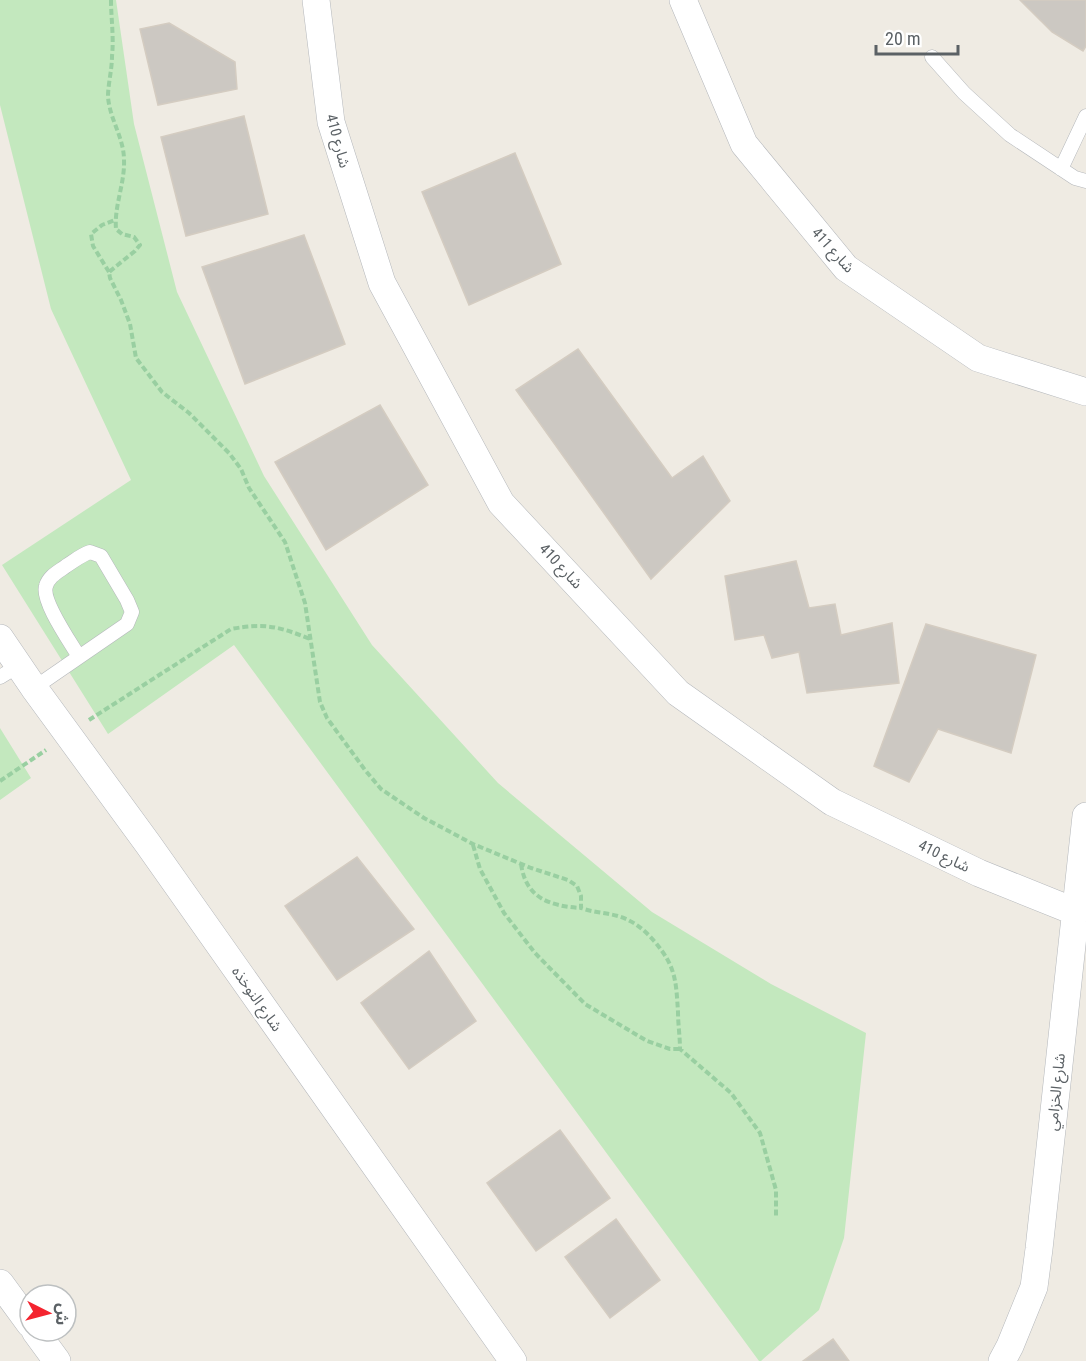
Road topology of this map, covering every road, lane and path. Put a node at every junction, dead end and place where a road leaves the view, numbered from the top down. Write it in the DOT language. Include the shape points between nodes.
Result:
graph roads {
  1 [pos="111,0"];
  2 [pos="316,0"];
  3 [pos="683,0"];
  4 [pos="932,57"];
  5 [pos="1086,116"];
  6 [pos="1060,169"];
  7 [pos="1086,181"];
  8 [pos="115,220"];
  9 [pos="109,272"];
  10 [pos="1086,392"];
  11 [pos="0,638"];
  12 [pos="310,639"];
  13 [pos="79,657"];
  14 [pos="9,672"];
  15 [pos="34,688"];
  16 [pos="67,735"];
  17 [pos="0,781"];
  18 [pos="1086,816"];
  19 [pos="472,844"];
  20 [pos="521,864"];
  21 [pos="581,908"];
  22 [pos="1076,912"];
  23 [pos="680,1049"];
  24 [pos="776,1216"];
  25 [pos="0,1283"];
  26 [pos="18,1308"];
  27 [pos="44,1343"];
  28 [pos="57,1361"];
  29 [pos="513,1361"];
  30 [pos="1002,1361"];
  1 -- 8 [label="path" via="108,98 123,142 124,160"];
  2 -- 22 [label="street, شارع 410" via="331,122 382,283 501,503 687,699 832,802 979,873"];
  3 -- 10 [label="street, شارع 411" via="744,144 846,268 978,358"];
  4 -- 6 [label="lane" via="1010,135"];
  5 -- 6 [label="lane"];
  6 -- 7 [label="lane"];
  8 -- 9 [label="path" via="91,234 93,246"];
  8 -- 9 [label="path" via="116,229 135,237 140,245"];
  9 -- 12 [label="path" via="130,324 136,358 162,392 229,453 285,542 305,603"];
  11 -- 14 [label="street, شارع النوخذه"];
  12 -- 16 [label="path" via="257,624 231,629"];
  12 -- 19 [label="path" via="320,702 364,770 401,804"];
  13 -- 13 [label="lane" via="127,624 132,612 101,556 94,553 83,555 54,575 45,587 48,603"];
  13 -- 15 [label="lane"];
  14 -- 15 [label="street, شارع النوخذه"];
  15 -- 16 [label="street, شارع النوخذه"];
  16 -- 17 [label="path"];
  16 -- 29 [label="street, شارع النوخذه"];
  18 -- 22 [label="street, شارع الخزامي"];
  19 -- 20 [label="path"];
  19 -- 23 [label="path" via="480,869 504,913 535,953 585,1004 647,1041"];
  20 -- 21 [label="path" via="577,886"];
  20 -- 21 [label="path" via="523,878 544,902"];
  21 -- 23 [label="path" via="631,921 663,951 677,988"];
  22 -- 30 [label="street, شارع الخزامي" via="1034,1287"];
  23 -- 24 [label="path" via="731,1093 760,1133 776,1190"];
  25 -- 26 [label="street"];
  27 -- 28 [label="street"];
}
